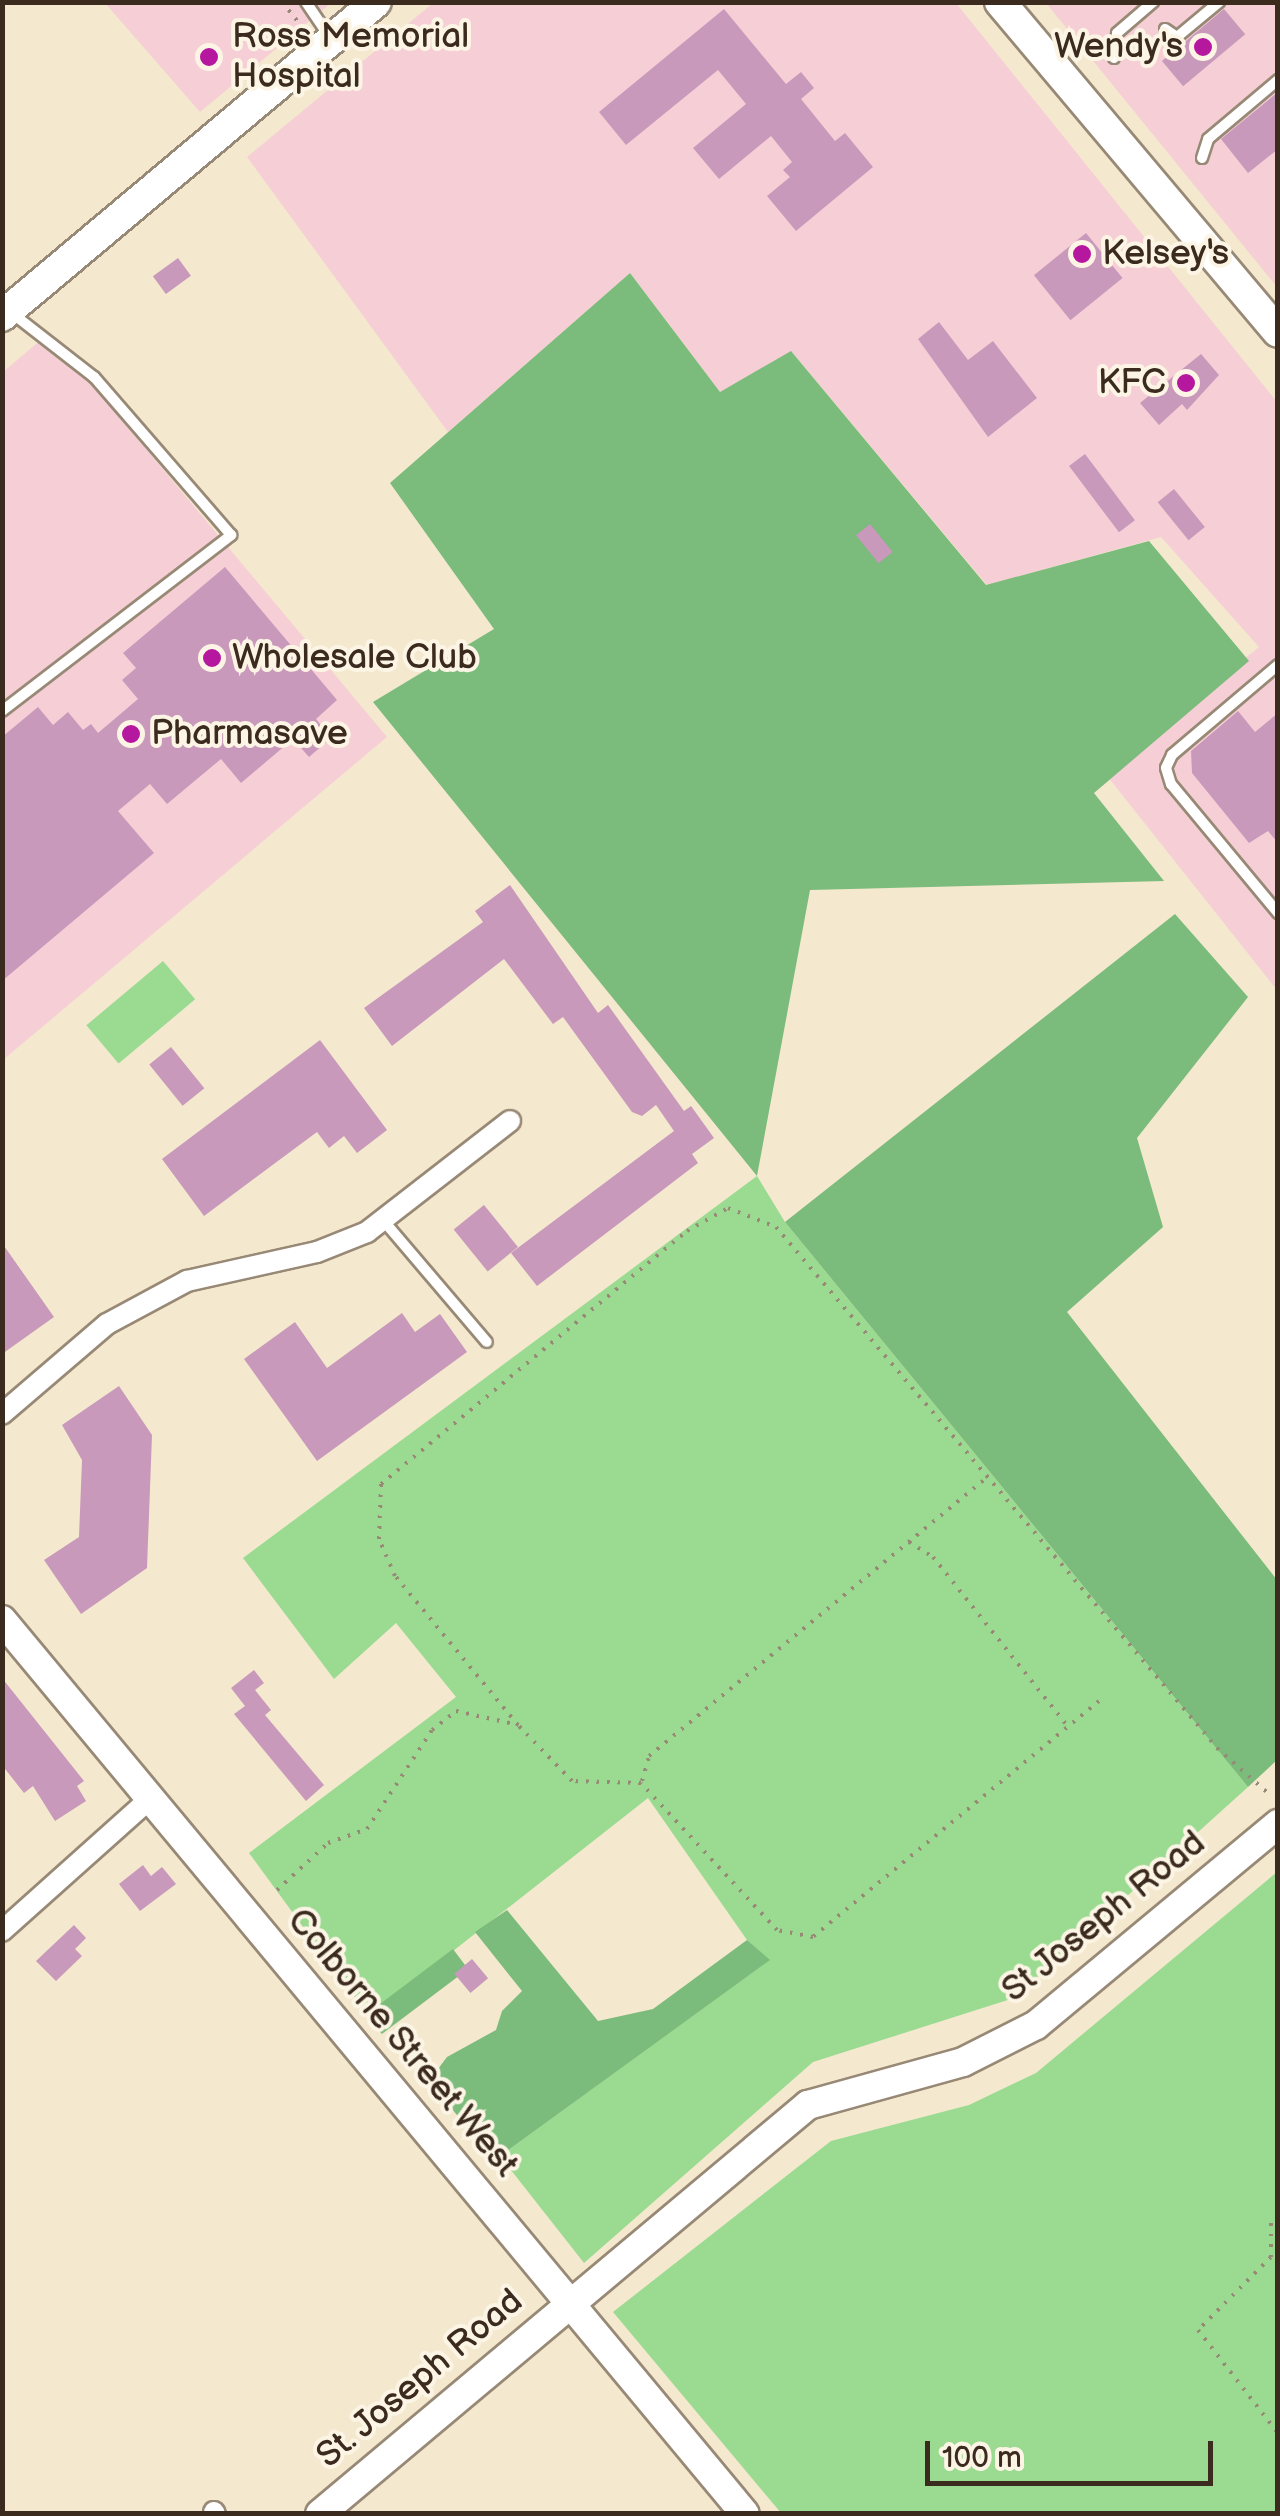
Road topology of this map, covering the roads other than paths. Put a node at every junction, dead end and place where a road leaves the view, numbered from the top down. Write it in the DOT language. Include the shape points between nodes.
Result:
graph roads {
  1 [pos="306,2"];
  2 [pos="376,2"];
  3 [pos="1000,2"];
  4 [pos="1154,2"];
  5 [pos="1218,2"];
  6 [pos="1164,29"];
  7 [pos="318,35"];
  8 [pos="1114,58"];
  9 [pos="1278,80"];
  10 [pos="1202,158"];
  11 [pos="6,313"];
  12 [pos="1278,332"];
  13 [pos="1278,665"];
  14 [pos="2,711"];
  15 [pos="1278,914"];
  16 [pos="510,1121"];
  17 [pos="383,1220"];
  18 [pos="486,1342"];
  19 [pos="2,1414"];
  20 [pos="2,1620"];
  21 [pos="151,1798"];
  22 [pos="1278,1824"];
  23 [pos="2,1931"];
  24 [pos="569,2302"];
  25 [pos="320,2514"];
  26 [pos="744,2514"];
  1 -- 7 [label="lane"];
  2 -- 7 [label="main road"];
  3 -- 12 [label="main road"];
  4 -- 8 [label="lane" via="1117,33"];
  5 -- 6 [label="lane" via="1177,37"];
  7 -- 11 [label="main road"];
  9 -- 10 [label="lane" via="1208,139"];
  11 -- 14 [label="lane" via="94,377 231,535"];
  13 -- 15 [label="lane" via="1172,755 1166,768 1170,784"];
  16 -- 17 [label="street"];
  17 -- 18 [label="lane"];
  17 -- 19 [label="street" via="317,1252 187,1281 161,1294 107,1324"];
  20 -- 21 [label="street, Colborne Street West"];
  21 -- 23 [label="street"];
  21 -- 24 [label="street, Colborne Street West"];
  22 -- 24 [label="street, St Joseph Road" via="1036,2026 963,2062 808,2105"];
  24 -- 25 [label="street, St. Joseph Road"];
  24 -- 26 [label="street, Colborne Street West"];
}
